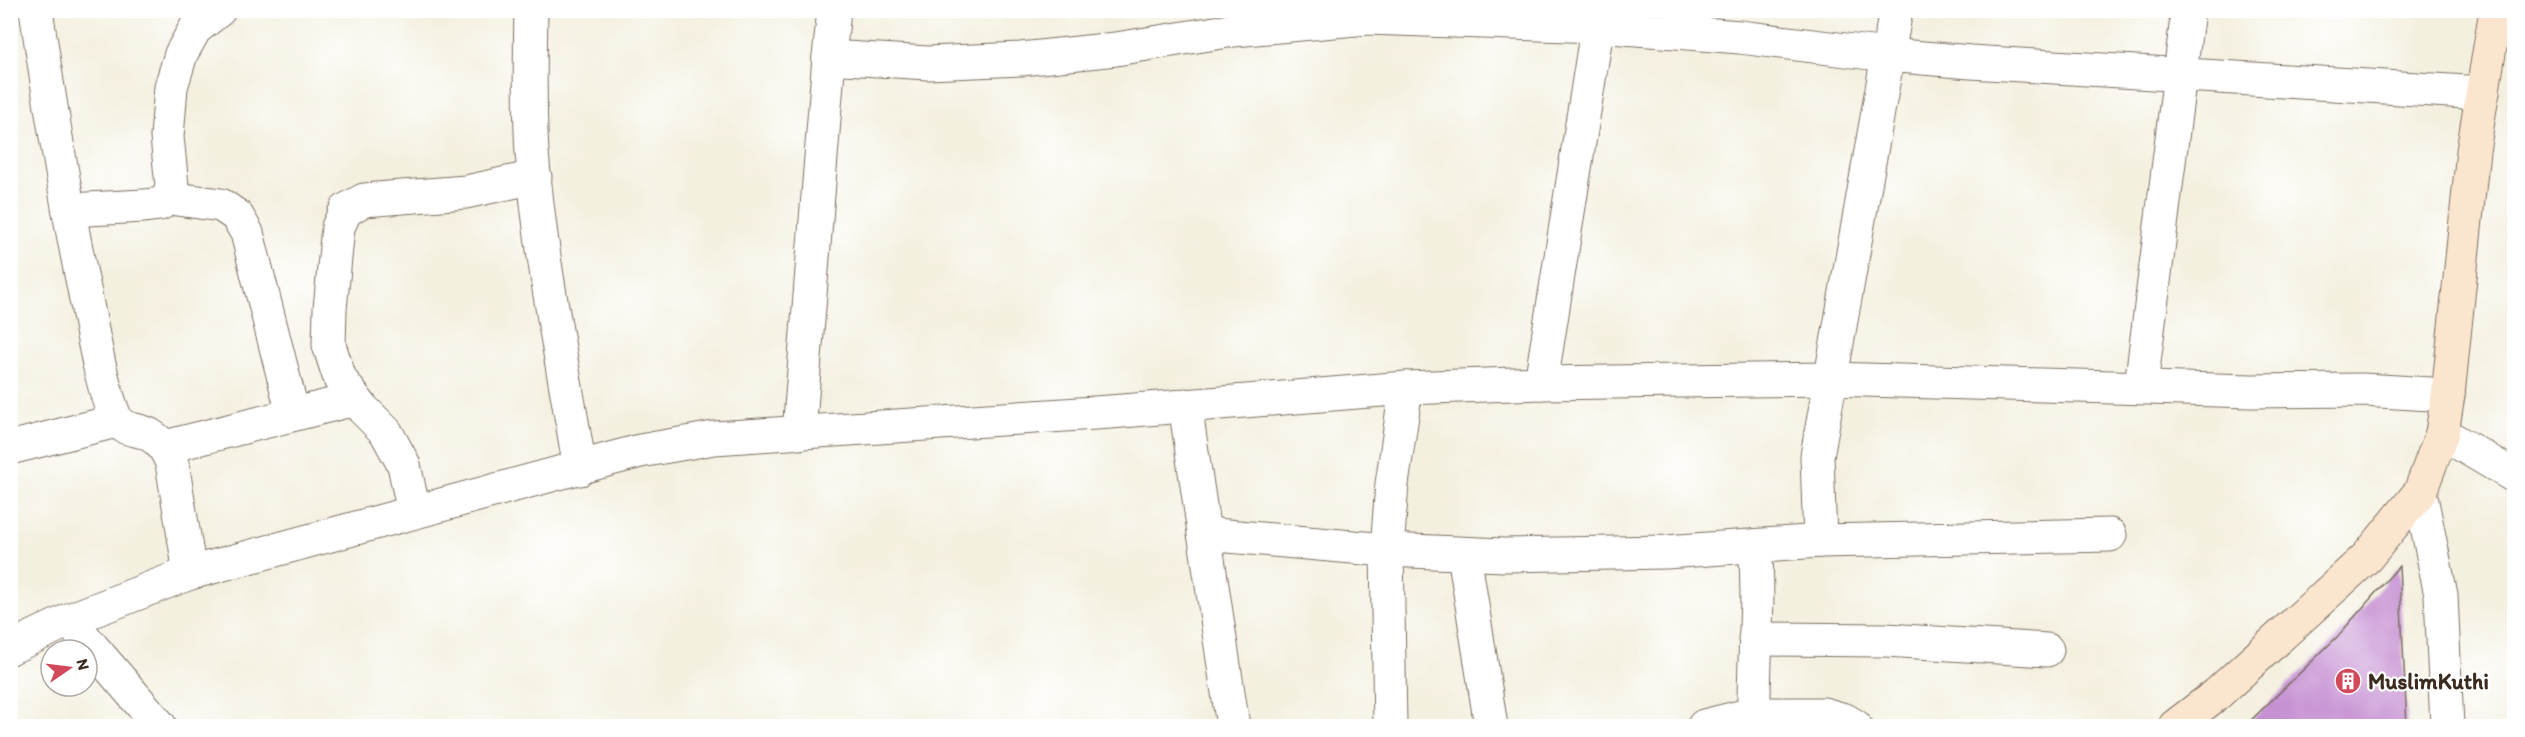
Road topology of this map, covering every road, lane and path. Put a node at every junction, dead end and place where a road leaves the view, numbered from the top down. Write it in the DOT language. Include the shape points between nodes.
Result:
graph roads {
  1 [pos="36,10"];
  2 [pos="219,10"];
  3 [pos="531,10"];
  4 [pos="834,10"];
  5 [pos="1896,10"];
  6 [pos="2188,10"];
  7 [pos="2496,10"];
  8 [pos="1599,18"];
  9 [pos="1887,55"];
  10 [pos="829,57"];
  11 [pos="2179,74"];
  12 [pos="2483,93"];
  13 [pos="535,177"];
  14 [pos="169,198"];
  15 [pos="69,210"];
  16 [pos="1830,379"];
  17 [pos="1540,383"];
  18 [pos="2141,386"];
  19 [pos="1406,388"];
  20 [pos="2448,395"];
  21 [pos="355,399"];
  22 [pos="1185,405"];
  23 [pos="293,414"];
  24 [pos="116,421"];
  25 [pos="799,433"];
  26 [pos="2442,433"];
  27 [pos="165,447"];
  28 [pos="10,448"];
  29 [pos="580,469"];
  30 [pos="2514,476"];
  31 [pos="2420,492"];
  32 [pos="414,512"];
  33 [pos="1204,534"];
  34 [pos="2110,535"];
  35 [pos="1820,541"];
  36 [pos="1756,546"];
  37 [pos="1387,550"];
  38 [pos="1464,554"];
  39 [pos="190,573"];
  40 [pos="69,620"];
  41 [pos="1755,639"];
  42 [pos="10,648"];
  43 [pos="2047,650"];
  44 [pos="1752,720"];
  45 [pos="160,726"];
  46 [pos="1233,726"];
  47 [pos="1390,726"];
  48 [pos="1491,726"];
  49 [pos="1704,726"];
  50 [pos="1855,726"];
  51 [pos="2175,726"];
  52 [pos="2447,726"];
  1 -- 15 [label="street"];
  2 -- 14 [label="street" via="195,29 181,54 171,87 167,137 172,186"];
  3 -- 13 [label="street"];
  4 -- 10 [label="street"];
  5 -- 9 [label="street"];
  6 -- 11 [label="street"];
  7 -- 12 [label="main road"];
  8 -- 9 [label="street"];
  8 -- 10 [label="street" via="1368,18 1234,30 1116,50 1021,59 928,63"];
  8 -- 17 [label="street"];
  9 -- 11 [label="street"];
  9 -- 16 [label="street"];
  10 -- 25 [label="street"];
  11 -- 12 [label="street"];
  11 -- 18 [label="street"];
  12 -- 20 [label="main road" via="2473,151"];
  13 -- 21 [label="street" via="466,192 364,200 346,210 338,227 329,345 340,379"];
  13 -- 29 [label="street" via="543,249"];
  14 -- 15 [label="street" via="144,206"];
  14 -- 23 [label="street" via="221,206 237,216 247,233"];
  15 -- 24 [label="street" via="95,343"];
  16 -- 17 [label="street"];
  16 -- 18 [label="street"];
  16 -- 35 [label="street" via="1817,456"];
  17 -- 19 [label="street"];
  18 -- 20 [label="street"];
  19 -- 22 [label="street"];
  19 -- 37 [label="street"];
  20 -- 26 [label="main road"];
  21 -- 23 [label="street"];
  21 -- 32 [label="street" via="386,432 404,465"];
  22 -- 25 [label="street"];
  22 -- 33 [label="street"];
  23 -- 27 [label="street"];
  24 -- 27 [label="street" via="149,434"];
  24 -- 28 [label="street"];
  25 -- 29 [label="street" via="714,438 640,451"];
  26 -- 30 [label="street"];
  26 -- 31 [label="main road"];
  27 -- 39 [label="street" via="172,463"];
  29 -- 32 [label="street"];
  31 -- 51 [label="main road" via="2367,557 2217,694"];
  31 -- 52 [label="street" via="2441,595"];
  32 -- 39 [label="street"];
  33 -- 37 [label="street"];
  33 -- 46 [label="street"];
  34 -- 35 [label="street"];
  35 -- 36 [label="street"];
  36 -- 38 [label="street"];
  36 -- 41 [label="street"];
  37 -- 38 [label="street"];
  37 -- 47 [label="street"];
  38 -- 48 [label="street"];
  39 -- 40 [label="street"];
  40 -- 42 [label="street"];
  40 -- 45 [label="street"];
  41 -- 43 [label="street" via="1886,640"];
  41 -- 44 [label="street"];
  44 -- 49 [label="street"];
  44 -- 50 [label="street" via="1824,714"];
}
